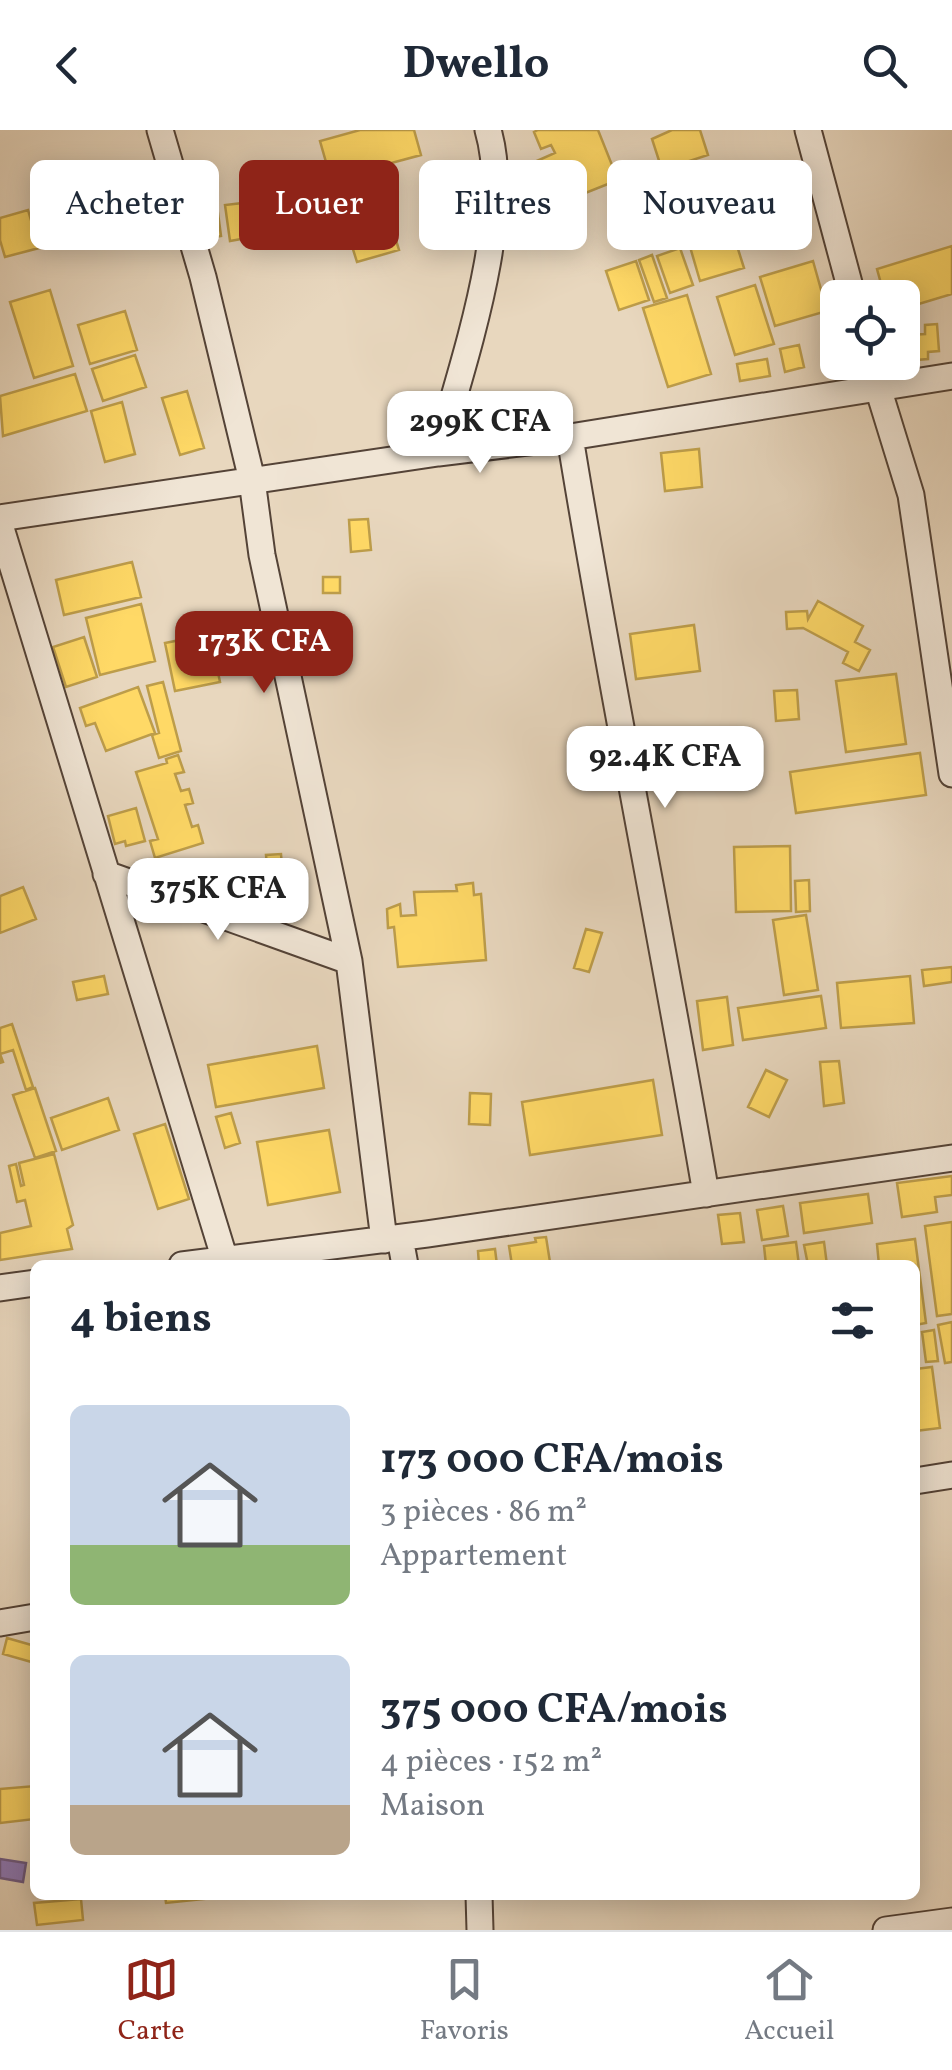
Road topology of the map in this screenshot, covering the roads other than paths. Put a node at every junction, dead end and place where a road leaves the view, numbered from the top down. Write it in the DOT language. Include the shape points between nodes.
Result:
graph roads {
  1 [pos="160,130"];
  2 [pos="488,130"];
  3 [pos="808,130"];
  4 [pos="848,280"];
  5 [pos="920,376"];
  6 [pos="952,376"];
  7 [pos="849,380"];
  8 [pos="876,380"];
  9 [pos="570,437"];
  10 [pos="438,453"];
  11 [pos="252,480"];
  12 [pos="0,522"];
  13 [pos="952,774"];
  14 [pos="106,874"];
  15 [pos="349,961"];
  16 [pos="952,1158"];
  17 [pos="706,1194"];
  18 [pos="392,1239"];
  19 [pos="225,1260"];
  20 [pos="402,1260"];
  21 [pos="30,1284"];
  22 [pos="0,1288"];
  23 [pos="952,1475"];
  24 [pos="920,1480"];
  25 [pos="30,1618"];
  26 [pos="0,1622"];
  27 [pos="479,1900"];
  28 [pos="952,1921"];
  29 [pos="480,1930"];
  30 [pos="886,1930"];
  1 -- 11 [label="street" via="204,276"];
  2 -- 10 [label="street" via="488,268"];
  3 -- 4 [label="street"];
  5 -- 6 [label="street"];
  7 -- 9 [label="street"];
  8 -- 13 [label="street" via="911,495"];
  9 -- 10 [label="street"];
  9 -- 17 [label="street"];
  10 -- 11 [label="street"];
  11 -- 12 [label="street"];
  11 -- 15 [label="street" via="262,555"];
  12 -- 14 [label="street"];
  14 -- 15 [label="street"];
  14 -- 19 [label="street"];
  15 -- 18 [label="street"];
  16 -- 17 [label="street"];
  17 -- 18 [label="street"];
  18 -- 19 [label="street"];
  18 -- 20 [label="street"];
  21 -- 22 [label="street"];
  23 -- 24 [label="street"];
  25 -- 26 [label="street"];
  27 -- 29 [label="street"];
  28 -- 30 [label="street"];
}
